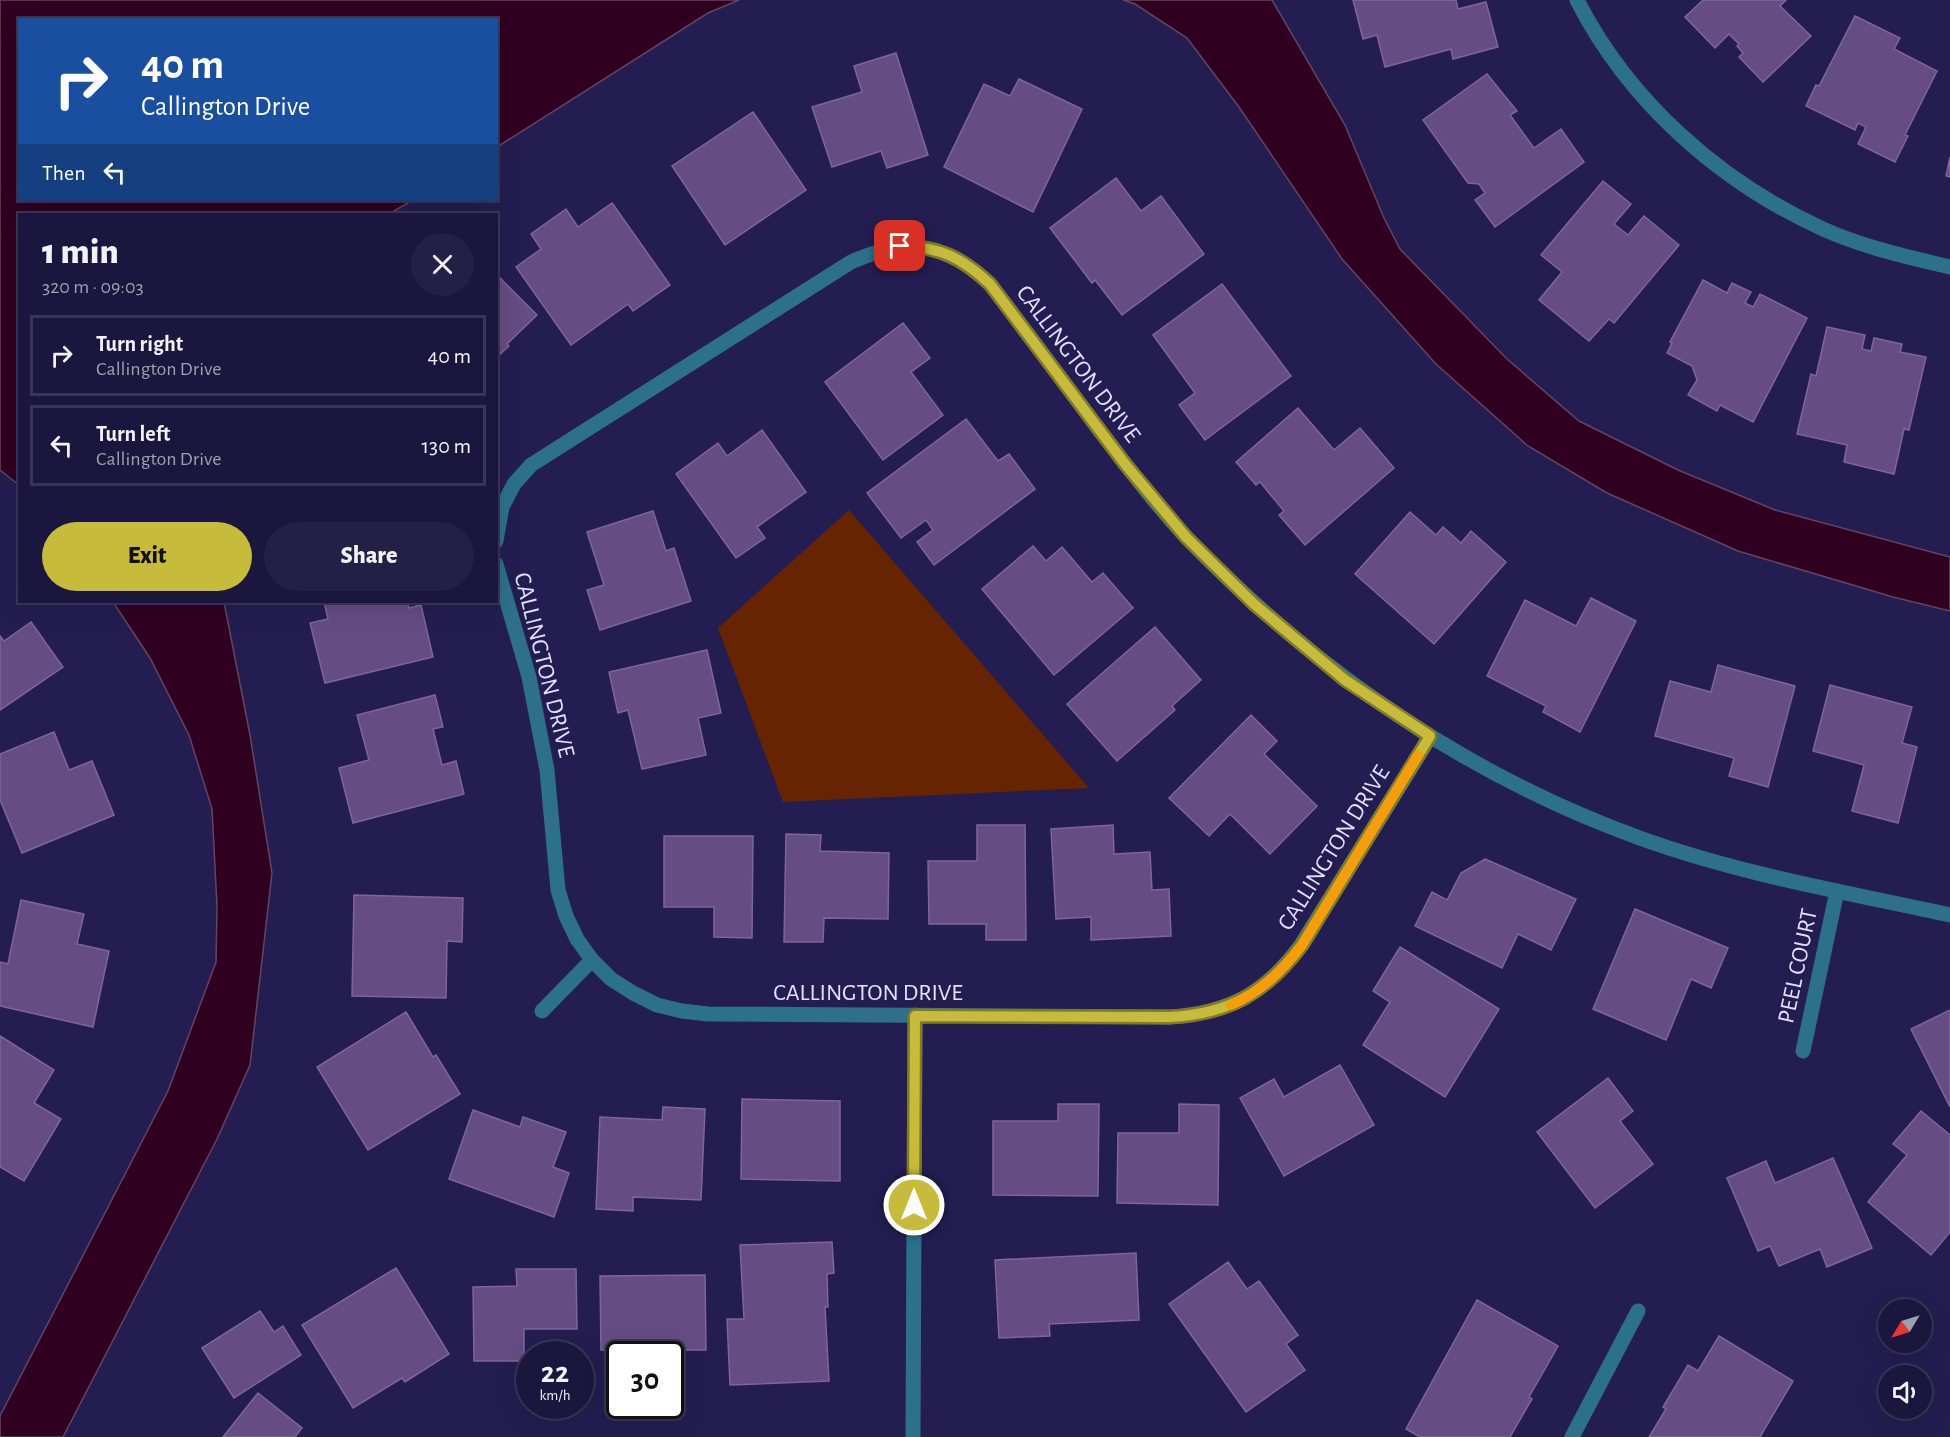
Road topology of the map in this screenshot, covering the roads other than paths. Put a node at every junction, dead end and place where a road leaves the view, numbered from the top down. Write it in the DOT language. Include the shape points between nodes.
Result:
graph roads {
  1 [pos="1577,0"];
  2 [pos="1950,267"];
  3 [pos="498,530"];
  4 [pos="498,571"];
  5 [pos="1430,736"];
  6 [pos="1837,891"];
  7 [pos="1950,915"];
  8 [pos="592,960"];
  9 [pos="542,1011"];
  10 [pos="915,1016"];
  11 [pos="1803,1051"];
  12 [pos="1638,1311"];
  13 [pos="912,1437"];
  14 [pos="1572,1437"];
  1 -- 2 [label="street" via="1621,69 1667,123 1703,155 1751,189 1824,229 1868,246"];
  3 -- 5 [label="street, CALLINGTON DRIVE" via="502,507 514,484 531,465 851,262 900,246 925,248 972,267 990,284 1125,464 1186,537 1254,604 1345,680"];
  4 -- 8 [label="street, CALLINGTON DRIVE" via="529,677 547,770 558,890 577,939"];
  5 -- 6 [label="street, CALLINGTON DRIVE" via="1549,800 1637,837 1728,865"];
  5 -- 10 [label="street, CALLINGTON DRIVE" via="1302,945 1286,966 1245,999 1196,1016"];
  6 -- 7 [label="street, CALLINGTON DRIVE"];
  6 -- 11 [label="street, PEEL COURT"];
  8 -- 9 [label="street"];
  8 -- 10 [label="street, CALLINGTON DRIVE" via="633,993 682,1011"];
  10 -- 13 [label="street"];
  12 -- 14 [label="street"];
}
